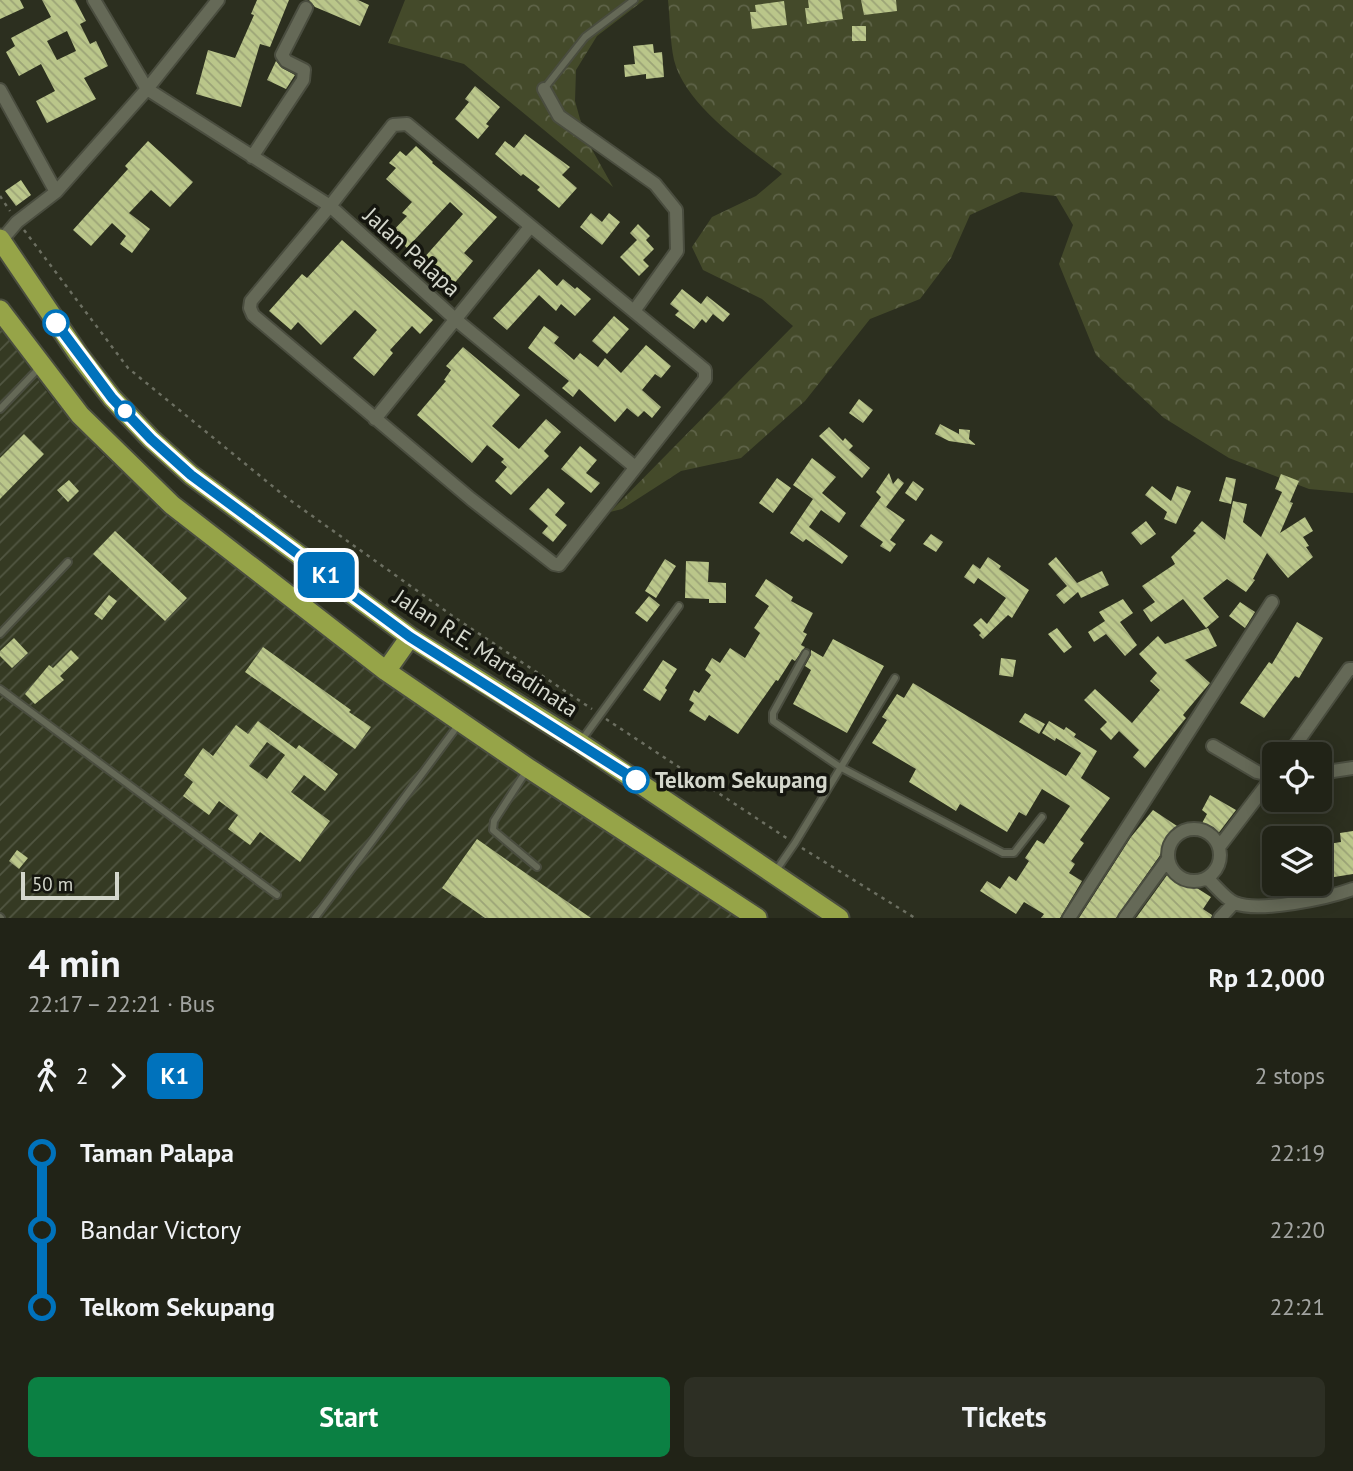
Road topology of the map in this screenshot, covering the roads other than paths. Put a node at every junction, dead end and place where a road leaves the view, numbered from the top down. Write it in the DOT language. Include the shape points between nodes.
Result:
graph roads {
  1 [pos="94,0"];
  2 [pos="218,0"];
  3 [pos="634,0"];
  4 [pos="306,8"];
  5 [pos="147,89"];
  6 [pos="544,89"];
  7 [pos="0,90"];
  8 [pos="252,157"];
  9 [pos="56,192"];
  10 [pos="330,206"];
  11 [pos="530,227"];
  12 [pos="0,241"];
  13 [pos="0,310"];
  14 [pos="634,311"];
  15 [pos="455,318"];
  16 [pos="41,365"];
  17 [pos="0,409"];
  18 [pos="375,419"];
  19 [pos="635,467"];
  20 [pos="68,562"];
  21 [pos="1272,602"];
  22 [pos="679,606"];
  23 [pos="0,634"];
  24 [pos="410,637"];
  25 [pos="806,653"];
  26 [pos="1353,669"];
  27 [pos="386,671"];
  28 [pos="895,678"];
  29 [pos="0,689"];
  30 [pos="461,723"];
  31 [pos="1297,742"];
  32 [pos="580,743"];
  33 [pos="1213,746"];
  34 [pos="840,767"];
  35 [pos="528,768"];
  36 [pos="1353,768"];
  37 [pos="1332,771"];
  38 [pos="1262,773"];
  39 [pos="1262,791"];
  40 [pos="1042,817"];
  41 [pos="1219,847"];
  42 [pos="1168,859"];
  43 [pos="537,867"];
  44 [pos="774,873"];
  45 [pos="1206,878"];
  46 [pos="1353,889"];
  47 [pos="277,895"];
  48 [pos="1234,903"];
  49 [pos="1286,904"];
  50 [pos="315,918"];
  51 [pos="757,918"];
  52 [pos="839,918"];
  53 [pos="1069,918"];
  54 [pos="1125,918"];
  55 [pos="1220,918"];
  56 [pos="1288,918"];
  1 -- 5 [label="street, Jalan Palapa"];
  2 -- 5 [label="street"];
  3 -- 6 [label="lane" via="585,37"];
  4 -- 8 [label="street" via="282,55 304,70 303,80"];
  5 -- 8 [label="street, Jalan Palapa"];
  5 -- 9 [label="street"];
  6 -- 14 [label="street" via="559,116 655,184 676,210 677,251"];
  7 -- 9 [label="street"];
  8 -- 10 [label="street, Jalan Palapa"];
  9 -- 12 [label="street"];
  10 -- 11 [label="street" via="393,125 408,124"];
  10 -- 15 [label="street, Jalan Palapa"];
  10 -- 18 [label="street" via="250,307 253,315"];
  11 -- 14 [label="street"];
  11 -- 15 [label="street"];
  12 -- 24 [label="highway, Jalan R.E. Martadinata" via="78,355 151,439 191,475"];
  13 -- 16 [label="highway"];
  14 -- 19 [label="street" via="705,370 705,379"];
  15 -- 18 [label="street"];
  15 -- 19 [label="street, Jalan Palapa"];
  16 -- 17 [label="lane"];
  16 -- 27 [label="highway" via="80,415 172,505"];
  18 -- 19 [label="street" via="559,565"];
  20 -- 23 [label="lane"];
  21 -- 53 [label="street"];
  22 -- 32 [label="lane"];
  24 -- 27 [label="highway"];
  24 -- 32 [label="highway, Jalan R.E. Martadinata"];
  25 -- 34 [label="lane" via="771,717"];
  26 -- 31 [label="street"];
  27 -- 30 [label="highway"];
  28 -- 34 [label="lane"];
  29 -- 47 [label="lane"];
  30 -- 35 [label="highway"];
  30 -- 50 [label="lane"];
  32 -- 44 [label="highway, Jalan R.E. Martadinata"];
  33 -- 38 [label="street"];
  34 -- 40 [label="lane" via="1003,853 1014,853"];
  34 -- 44 [label="lane"];
  35 -- 43 [label="lane" via="494,821 493,830"];
  35 -- 51 [label="highway"];
  36 -- 37 [label="street"];
  39 -- 41 [label="street"];
  41 -- 42 [label="street" via="1209,833 1183,831 1170,842"];
  41 -- 45 [label="street" via="1218,865"];
  42 -- 45 [label="street" via="1182,878"];
  42 -- 54 [label="street"];
  44 -- 52 [label="highway, Jalan R.E. Martadinata"];
  45 -- 48 [label="street"];
  46 -- 49 [label="street"];
  48 -- 49 [label="street" via="1258,907"];
  48 -- 55 [label="street"];
  49 -- 56 [label="street"];
}
